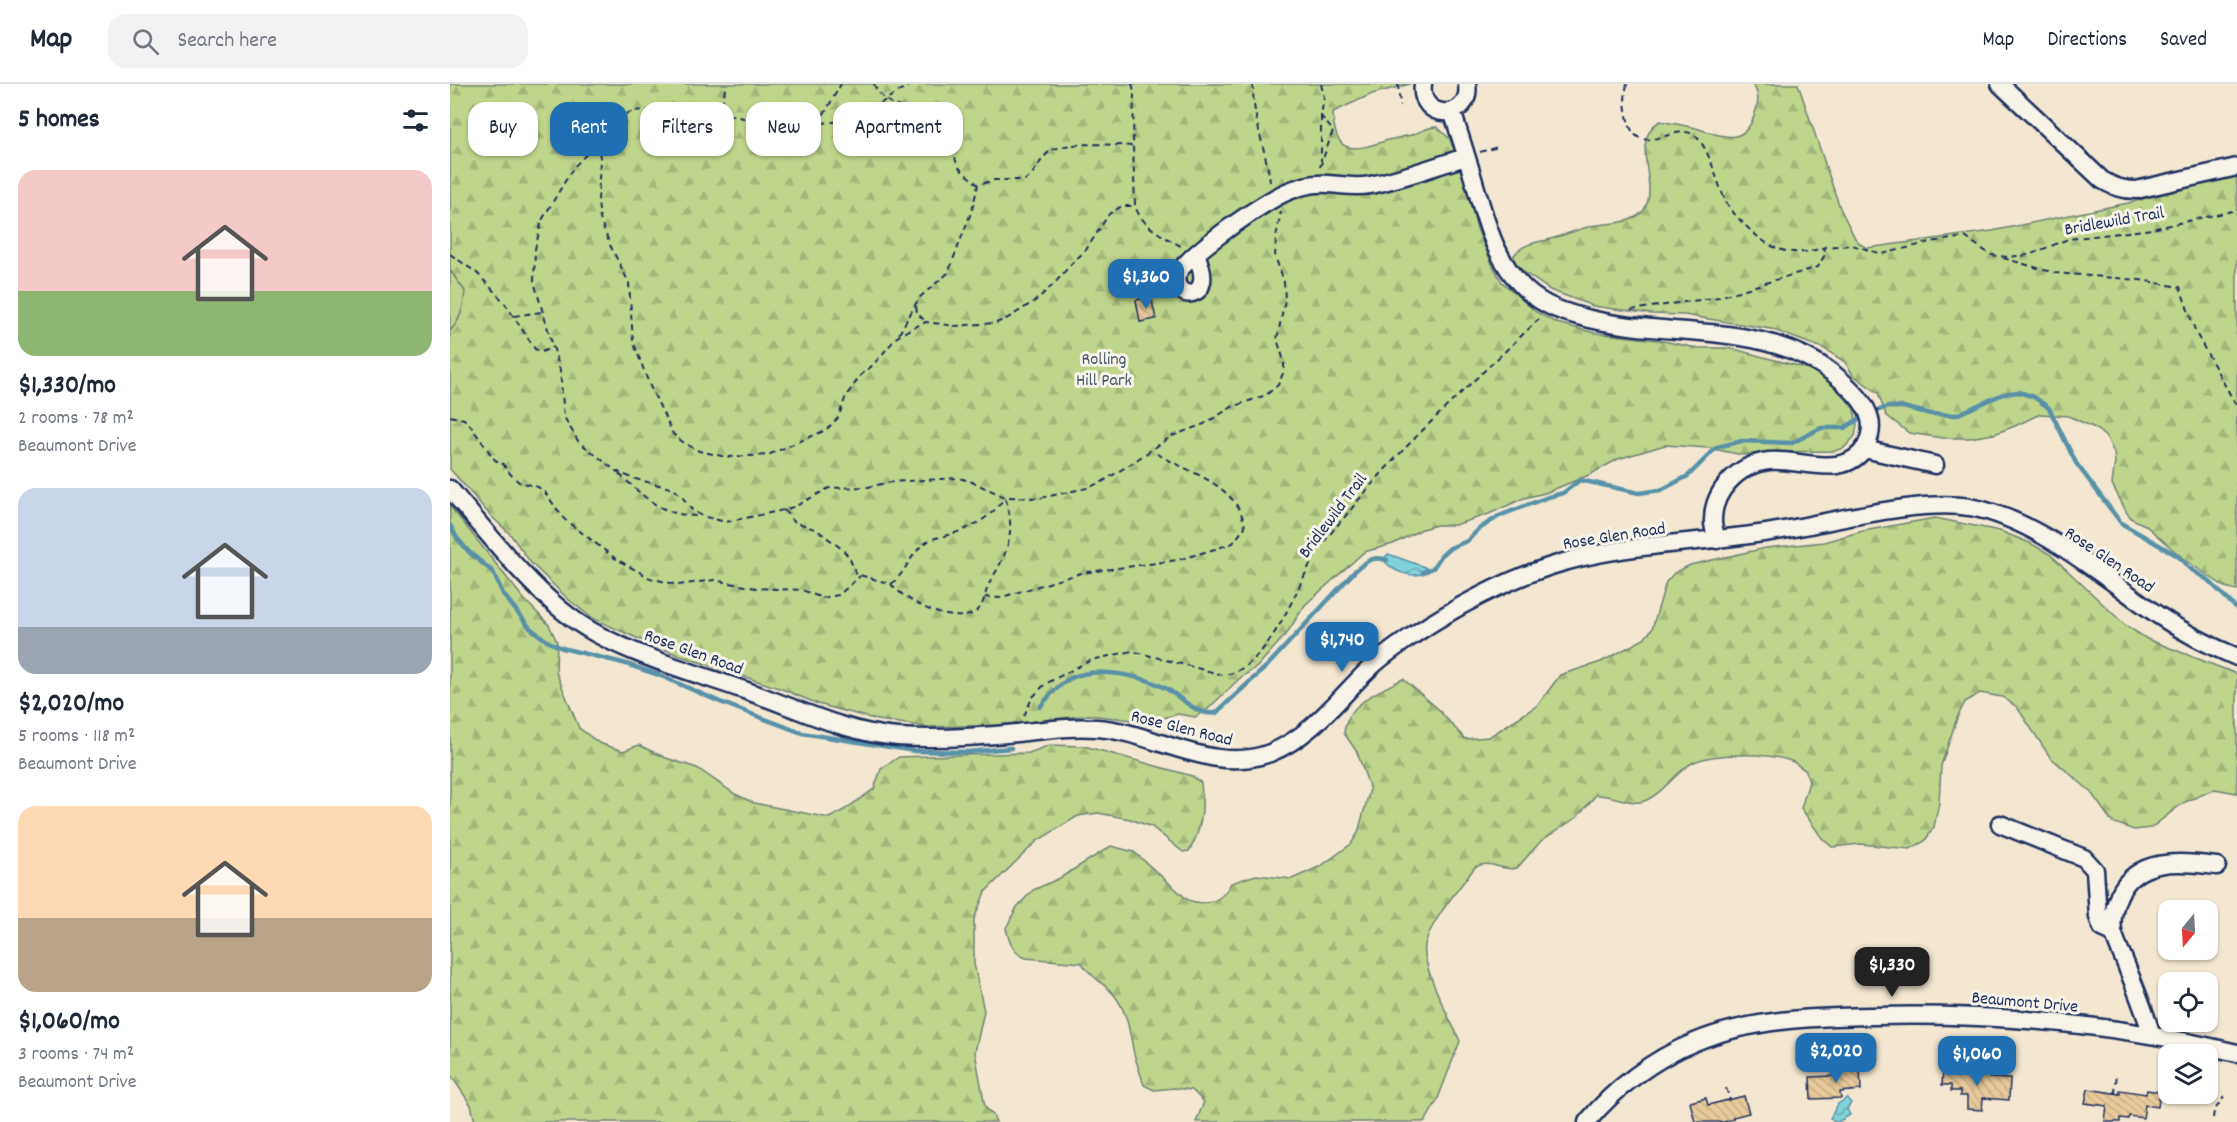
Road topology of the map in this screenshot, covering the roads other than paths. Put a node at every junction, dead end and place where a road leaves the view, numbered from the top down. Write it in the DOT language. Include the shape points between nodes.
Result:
graph roads {
  1 [pos="1423,84"];
  2 [pos="1467,84"];
  3 [pos="2000,84"];
  4 [pos="1452,111"];
  5 [pos="1466,157"];
  6 [pos="2237,167"];
  7 [pos="1196,255"];
  8 [pos="1864,449"];
  9 [pos="1935,465"];
  10 [pos="450,489"];
  11 [pos="1717,540"];
  12 [pos="2237,657"];
  13 [pos="2000,824"];
  14 [pos="2217,866"];
  15 [pos="2113,933"];
  16 [pos="2152,1035"];
  17 [pos="2237,1053"];
  18 [pos="1587,1122"];
  1 -- 4 [label="street" via="1430,107 1444,113"];
  2 -- 4 [label="street" via="1466,98"];
  3 -- 6 [label="street" via="2102,180 2115,187 2136,190"];
  4 -- 5 [label="street"];
  5 -- 7 [label="street" via="1367,186 1299,186 1270,200"];
  5 -- 8 [label="street" via="1495,248 1503,264 1526,290 1551,308 1572,315 1625,326 1730,336 1779,345 1807,357 1848,387 1869,416"];
  8 -- 9 [label="street"];
  8 -- 11 [label="street" via="1839,465 1770,461 1739,472 1718,501 1713,522"];
  10 -- 11 [label="street, Rose Glen Road" via="549,598 587,628 626,647 813,715 873,734 926,738 1102,728 1222,759 1240,760 1277,750 1305,733 1386,654 1506,585 1549,566 1582,558"];
  11 -- 12 [label="street, Rose Glen Road" via="1921,507 1968,507 2006,518 2042,536 2163,618"];
  13 -- 15 [label="street" via="2084,858 2095,870 2098,917 2103,928"];
  14 -- 15 [label="street" via="2174,862 2139,871 2127,881 2115,903"];
  15 -- 16 [label="street"];
  16 -- 17 [label="street, Beaumont Drive"];
  16 -- 18 [label="street, Beaumont Drive" via="1977,1015 1849,1016 1769,1023 1715,1035 1665,1056 1624,1084"];
}
